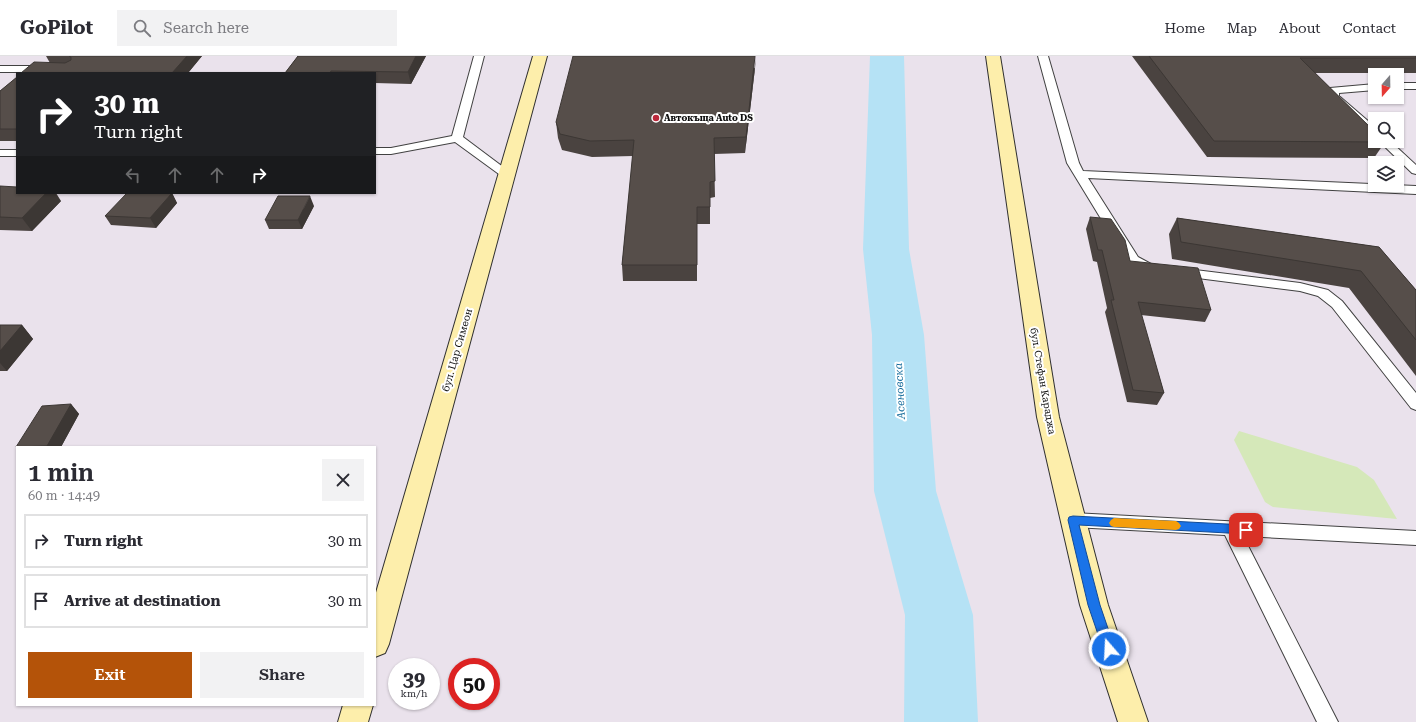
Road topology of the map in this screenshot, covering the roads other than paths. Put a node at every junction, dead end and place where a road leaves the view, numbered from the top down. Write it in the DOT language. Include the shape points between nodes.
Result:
graph roads {
  1 [pos="479,56"];
  2 [pos="540,56"];
  3 [pos="993,56"];
  4 [pos="1044,56"];
  5 [pos="0,69"];
  6 [pos="58,69"];
  7 [pos="1404,86"];
  8 [pos="1416,86"];
  9 [pos="1368,88"];
  10 [pos="1368,128"];
  11 [pos="457,138"];
  12 [pos="1391,148"];
  13 [pos="16,152"];
  14 [pos="376,152"];
  15 [pos="0,153"];
  16 [pos="1416,171"];
  17 [pos="1080,174"];
  18 [pos="507,175"];
  19 [pos="1416,190"];
  20 [pos="1416,404"];
  21 [pos="1073,520"];
  22 [pos="1230,529"];
  23 [pos="1416,538"];
  24 [pos="376,640"];
  25 [pos="358,706"];
  26 [pos="353,722"];
  27 [pos="1133,722"];
  28 [pos="1328,722"];
  1 -- 11 [label="lane"];
  2 -- 18 [label="main road, бул. Цар Симеон"];
  3 -- 21 [label="main road, бул. Стефан Караджа" via="1048,417"];
  4 -- 17 [label="lane" via="1074,163"];
  5 -- 6 [label="lane"];
  7 -- 8 [label="lane"];
  9 -- 10 [label="lane" via="1334,90 1334,97"];
  11 -- 14 [label="lane"];
  11 -- 18 [label="lane"];
  12 -- 16 [label="lane"];
  13 -- 15 [label="lane"];
  17 -- 19 [label="lane"];
  17 -- 20 [label="lane" via="1133,260 1148,268 1300,287 1323,293 1337,304"];
  18 -- 24 [label="main road, бул. Цар Симеон"];
  21 -- 22 [label="lane"];
  21 -- 27 [label="main road, бул. Стефан Караджа" via="1094,605"];
  22 -- 23 [label="lane"];
  22 -- 28 [label="lane"];
  25 -- 26 [label="main road"];
}
